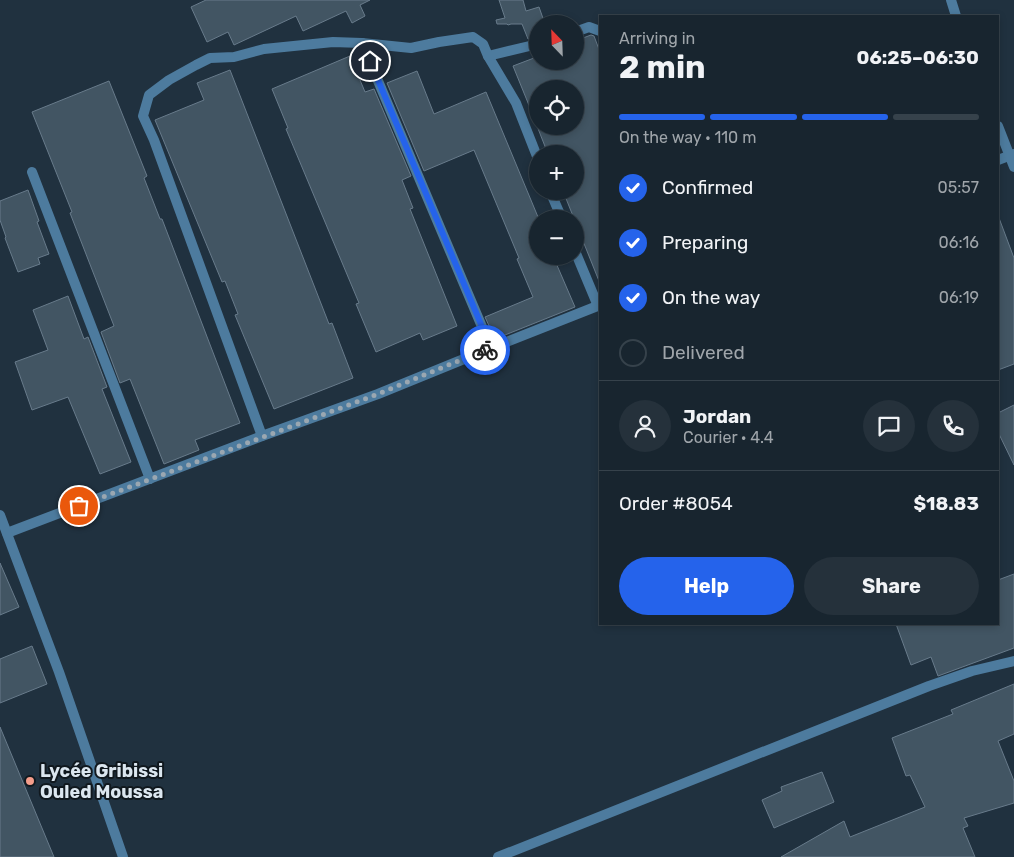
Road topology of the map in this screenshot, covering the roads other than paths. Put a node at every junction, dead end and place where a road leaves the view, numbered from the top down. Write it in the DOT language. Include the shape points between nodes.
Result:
graph roads {
  1 [pos="951,0"];
  2 [pos="956,15"];
  3 [pos="584,29"];
  4 [pos="599,31"];
  5 [pos="362,43"];
  6 [pos="529,46"];
  7 [pos="488,56"];
  8 [pos="999,128"];
  9 [pos="532,145"];
  10 [pos="1012,155"];
  11 [pos="999,160"];
  12 [pos="1014,167"];
  13 [pos="32,172"];
  14 [pos="581,265"];
  15 [pos="599,306"];
  16 [pos="491,348"];
  17 [pos="262,436"];
  18 [pos="150,479"];
  19 [pos="0,514"];
  20 [pos="7,533"];
  21 [pos="1014,661"];
  22 [pos="123,857"];
  23 [pos="498,857"];
  1 -- 2 [label="street"];
  3 -- 4 [label="street"];
  5 -- 7 [label="street" via="411,48 473,37 483,44"];
  5 -- 16 [label="street"];
  5 -- 17 [label="street" via="333,42 210,58 149,95 143,116"];
  6 -- 7 [label="street"];
  7 -- 9 [label="street" via="516,103"];
  8 -- 10 [label="street"];
  10 -- 11 [label="street"];
  10 -- 12 [label="street"];
  13 -- 18 [label="street"];
  14 -- 15 [label="street"];
  15 -- 16 [label="street"];
  16 -- 17 [label="street"];
  17 -- 18 [label="street"];
  18 -- 20 [label="street"];
  19 -- 20 [label="street"];
  20 -- 22 [label="street"];
  21 -- 23 [label="street" via="929,686"];
}
